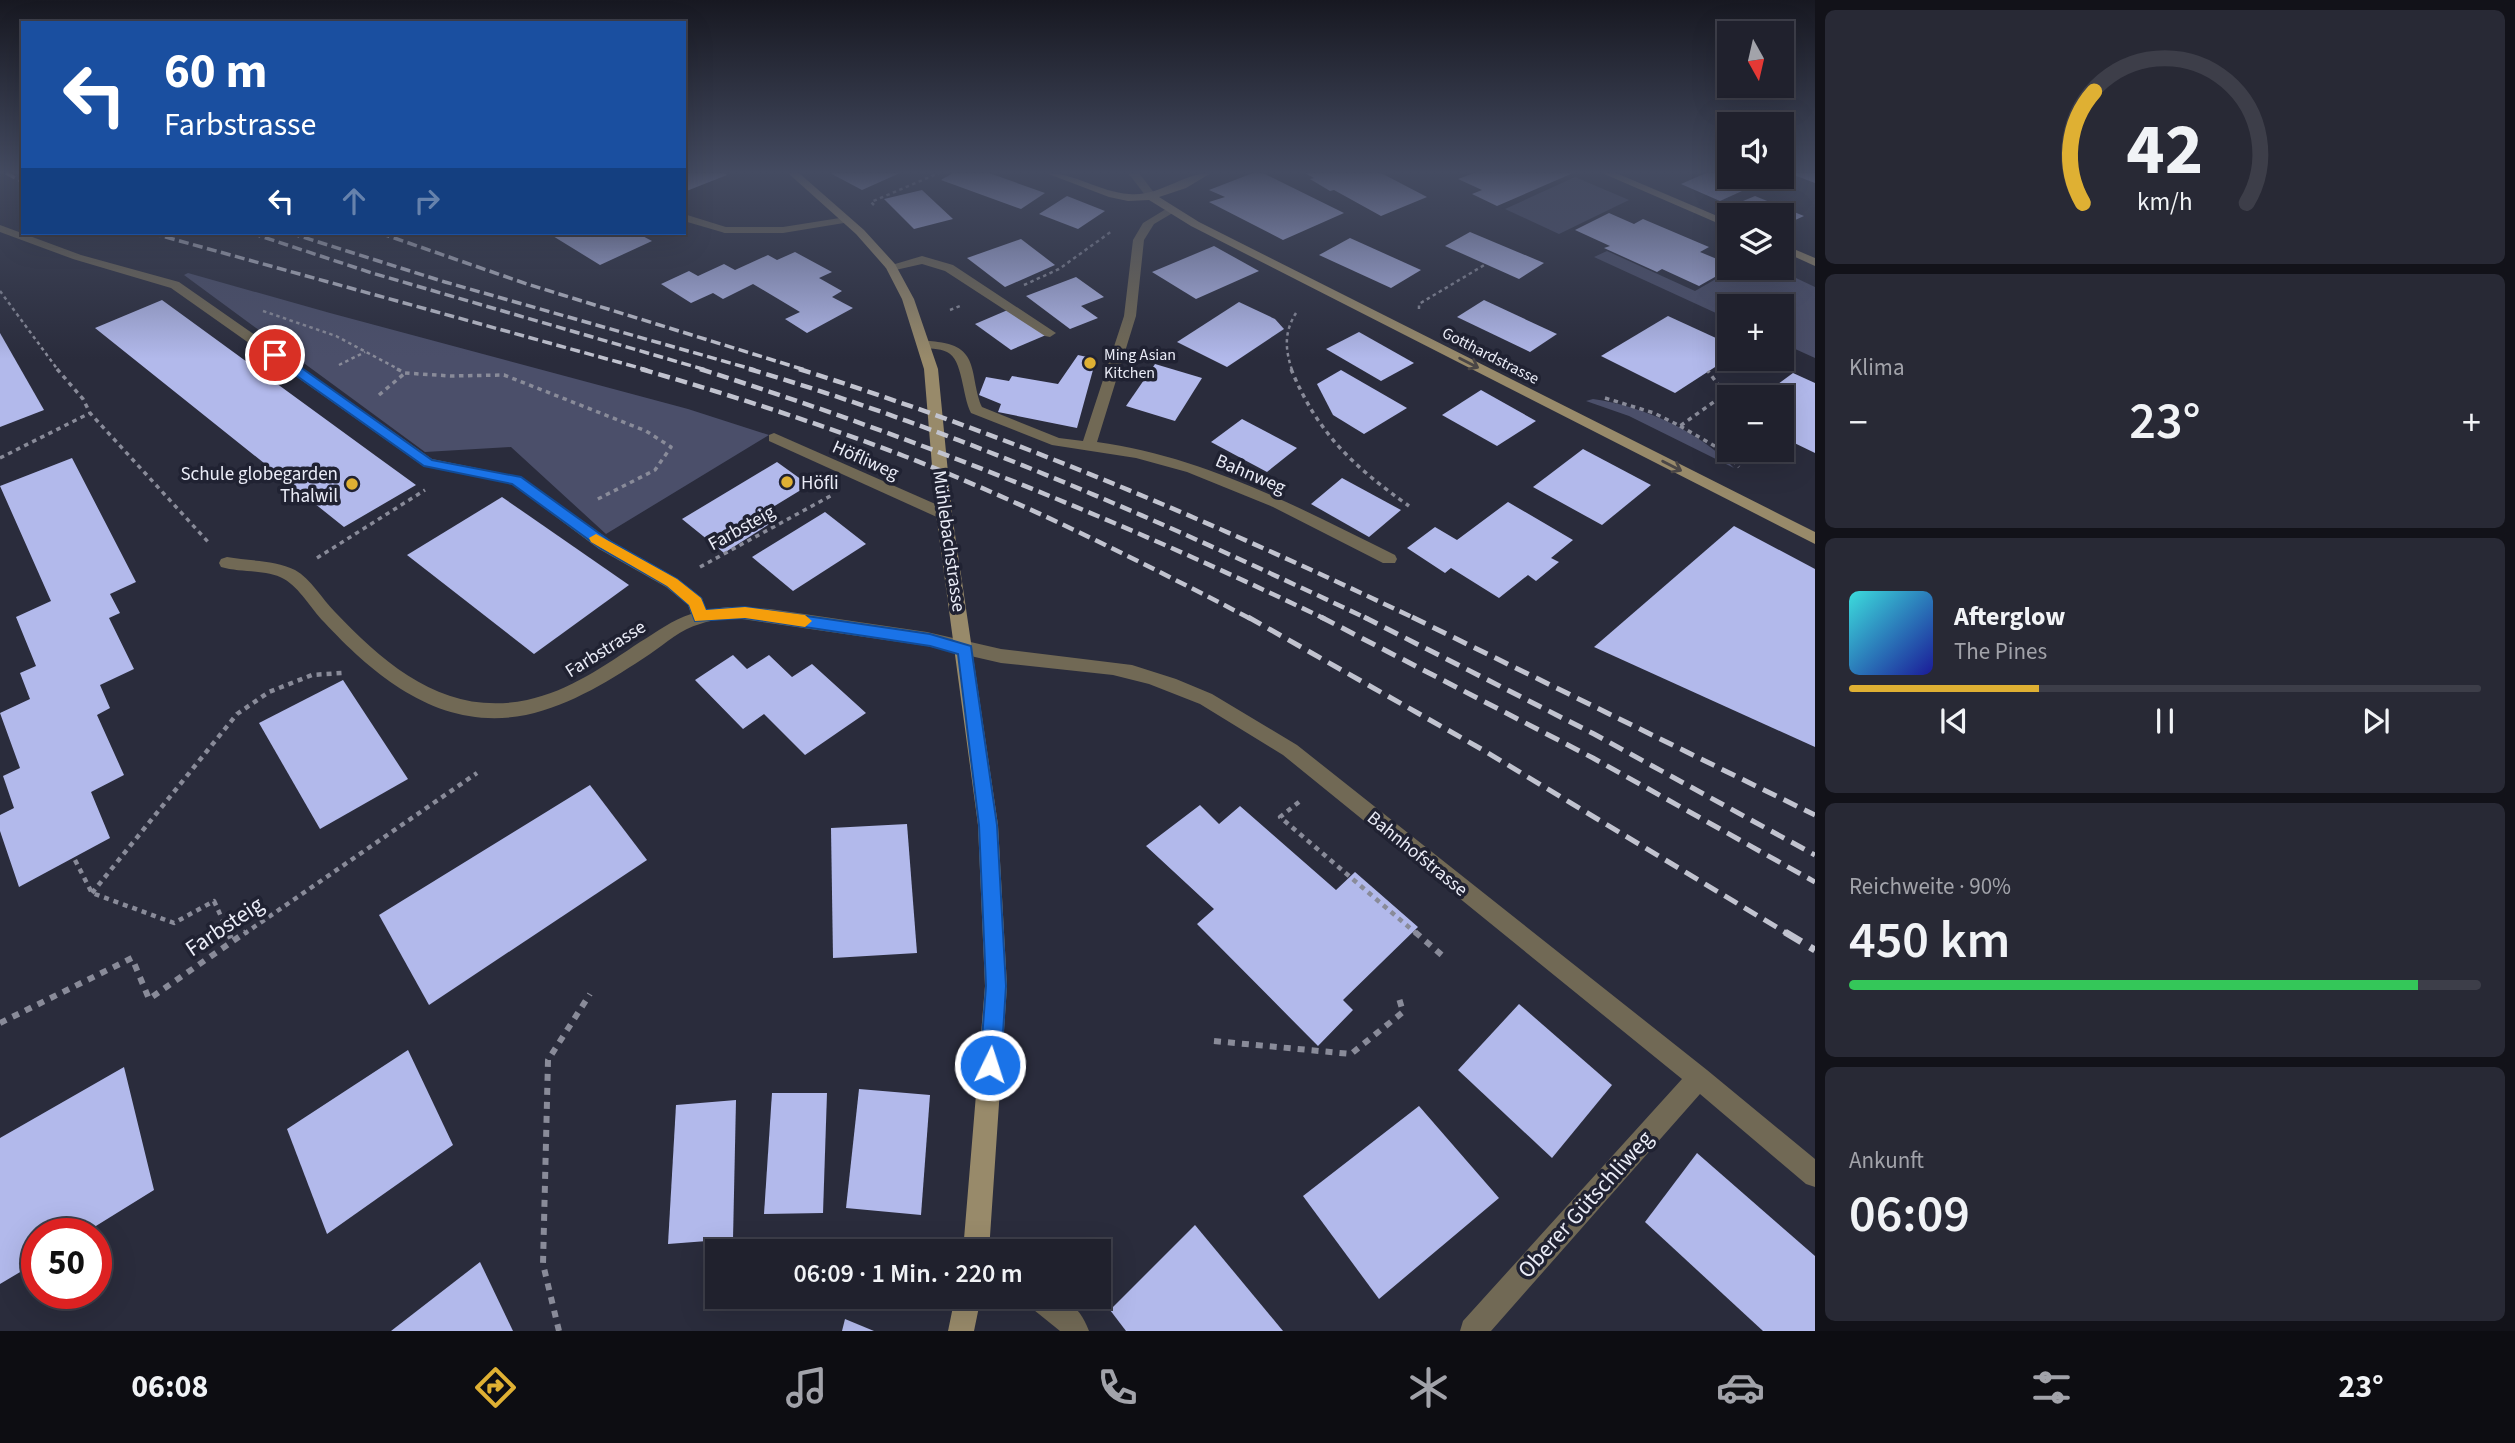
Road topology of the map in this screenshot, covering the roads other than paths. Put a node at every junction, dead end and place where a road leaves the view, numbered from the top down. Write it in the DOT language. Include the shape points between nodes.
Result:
graph roads {
  1 [pos="19,235"];
  2 [pos="860,235"];
  3 [pos="1141,235"];
  4 [pos="1217,235"];
  5 [pos="1794,252"];
  6 [pos="1815,261"];
  7 [pos="891,267"];
  8 [pos="1050,333"];
  9 [pos="924,344"];
  10 [pos="774,438"];
  11 [pos="1089,446"];
  12 [pos="944,514"];
  13 [pos="1815,539"];
  14 [pos="1389,559"];
  15 [pos="227,563"];
  16 [pos="700,617"];
  17 [pos="965,650"];
  18 [pos="1699,1078"];
  19 [pos="1815,1175"];
  20 [pos="977,1239"];
  21 [pos="966,1309"];
  22 [pos="1053,1309"];
  23 [pos="961,1331"];
  24 [pos="1076,1331"];
  25 [pos="1472,1331"];
  1 -- 16 [label="street" via="176,285 428,463 516,480 605,545 672,583 696,602"];
  2 -- 7 [label="main road, Mühlebachstrasse"];
  3 -- 11 [label="street" via="1134,297"];
  4 -- 13 [label="main road, Gotthardstrasse, one-way"];
  5 -- 6 [label="main road"];
  7 -- 8 [label="street" via="922,260 949,268"];
  7 -- 9 [label="main road, Mühlebachstrasse"];
  9 -- 11 [label="street, Bahnweg" via="948,345 963,356 975,410 1057,442"];
  9 -- 12 [label="main road, Mühlebachstrasse" via="932,380"];
  10 -- 12 [label="street, Höfliweg"];
  11 -- 14 [label="street, Bahnweg" via="1164,460 1206,474"];
  12 -- 17 [label="main road, Mühlebachstrasse"];
  15 -- 16 [label="street, Farbstrasse" via="289,575 393,678 449,707 483,711 557,701 679,625"];
  16 -- 17 [label="street, Farbstrasse" via="745,613 930,640"];
  17 -- 18 [label="street, Bahnhofstrasse" via="1101,664 1203,698 1252,724"];
  17 -- 20 [label="main road, Mühlebachstrasse" via="988,825 996,986"];
  18 -- 19 [label="street, Bahnhofstrasse"];
  18 -- 25 [label="street, Oberer Gütschliweg"];
  21 -- 23 [label="main road"];
  22 -- 24 [label="street"];
}
